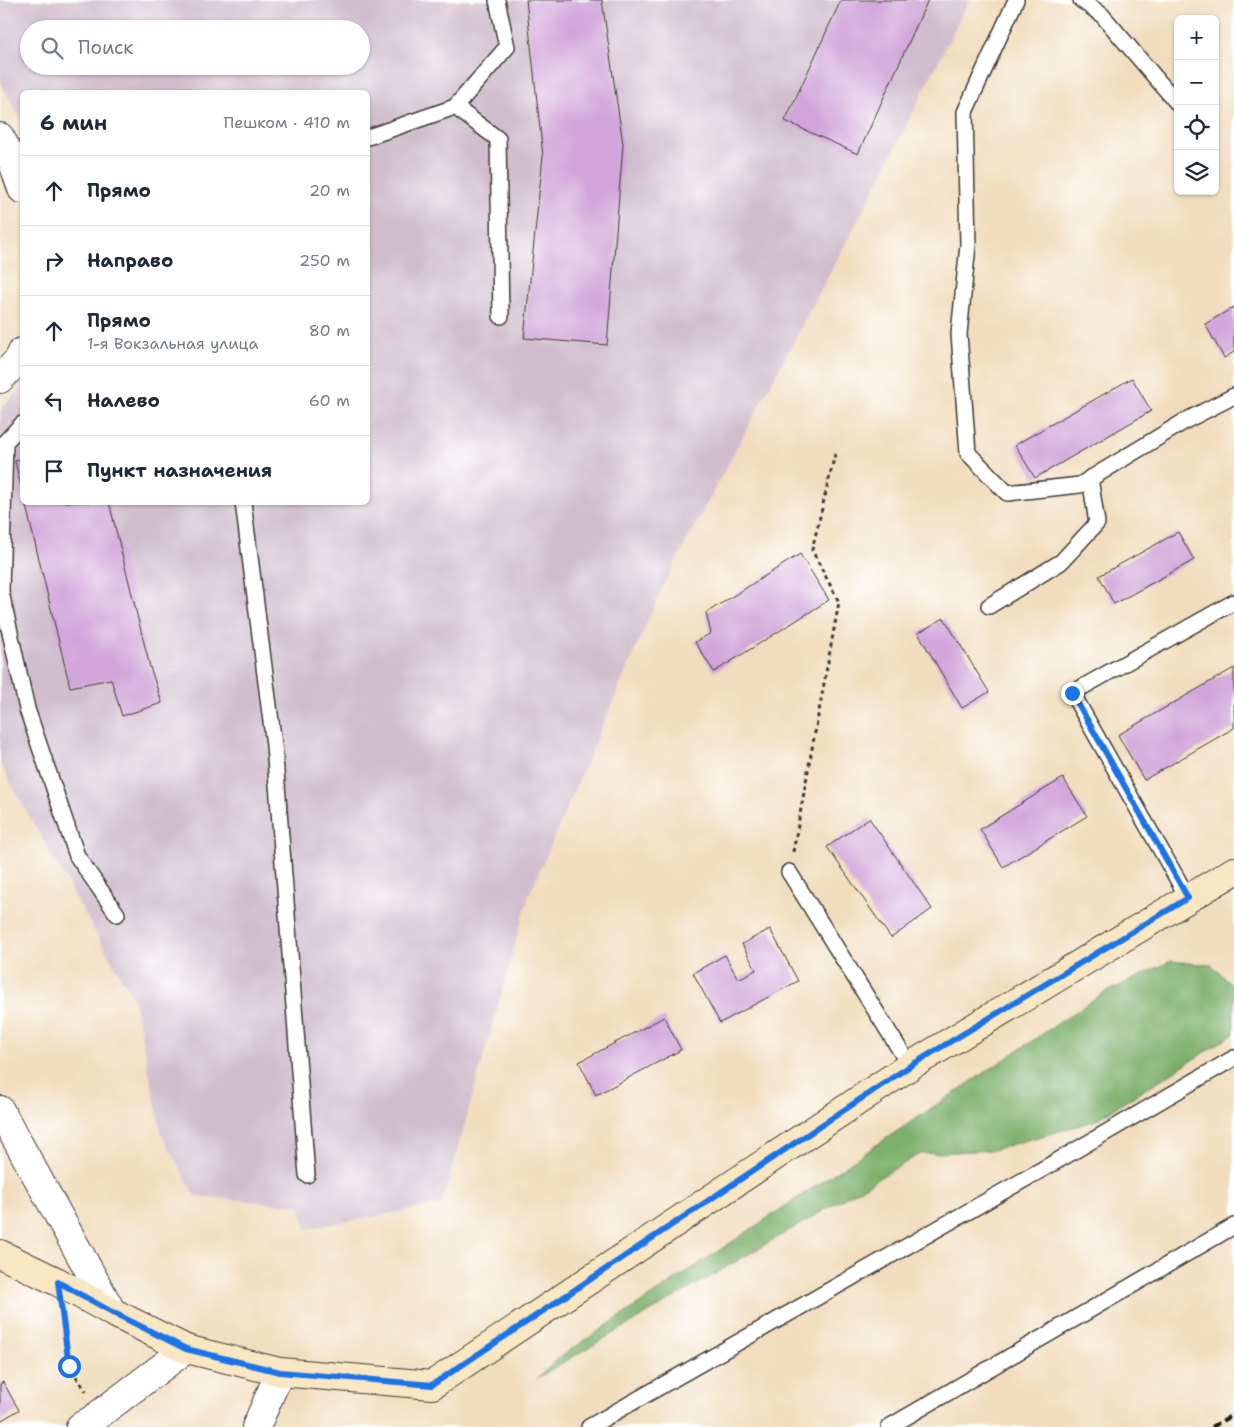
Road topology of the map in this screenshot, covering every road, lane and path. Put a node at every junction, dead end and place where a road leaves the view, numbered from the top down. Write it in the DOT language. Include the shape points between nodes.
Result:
graph roads {
  1 [pos="497,0"];
  2 [pos="1016,0"];
  3 [pos="1082,0"];
  4 [pos="1174,99"];
  5 [pos="455,107"];
  6 [pos="370,136"];
  7 [pos="0,137"];
  8 [pos="20,183"];
  9 [pos="501,316"];
  10 [pos="20,357"];
  11 [pos="0,378"];
  12 [pos="1234,396"];
  13 [pos="20,426"];
  14 [pos="836,450"];
  15 [pos="1090,478"];
  16 [pos="243,505"];
  17 [pos="1234,602"];
  18 [pos="989,606"];
  19 [pos="1234,871"];
  20 [pos="789,872"];
  21 [pos="1188,898"];
  22 [pos="117,914"];
  23 [pos="1234,1058"];
  24 [pos="910,1066"];
  25 [pos="0,1110"];
  26 [pos="306,1175"];
  27 [pos="1234,1226"];
  28 [pos="0,1254"];
  29 [pos="58,1282"];
  30 [pos="112,1312"];
  31 [pos="186,1349"];
  32 [pos="280,1372"];
  33 [pos="86,1423"];
  34 [pos="256,1427"];
  35 [pos="589,1427"];
  36 [pos="889,1427"];
  1 -- 5 [label="lane" via="507,46"];
  2 -- 15 [label="lane" via="965,112 968,245 959,334 968,453 1007,493 1080,485"];
  3 -- 4 [label="lane" via="1102,14"];
  5 -- 6 [label="lane"];
  5 -- 9 [label="lane" via="498,139"];
  7 -- 8 [label="street"];
  10 -- 11 [label="street"];
  12 -- 15 [label="lane" via="1185,421"];
  13 -- 22 [label="lane" via="5,442 1,592 27,709 77,856"];
  14 -- 20 [label="path" via="812,550 839,602"];
  15 -- 18 [label="lane" via="1097,523 1061,562"];
  16 -- 26 [label="lane" via="274,745"];
  17 -- 21 [label="lane" via="1072,693"];
  19 -- 21 [label="main road"];
  20 -- 24 [label="lane"];
  21 -- 24 [label="main road"];
  23 -- 35 [label="lane"];
  24 -- 32 [label="main road" via="432,1385"];
  25 -- 30 [label="street"];
  27 -- 36 [label="lane"];
  28 -- 29 [label="main road"];
  29 -- 30 [label="main road"];
  29 -- 33 [label="path" via="69,1366 94,1402"];
  30 -- 31 [label="main road"];
  31 -- 32 [label="main road"];
  31 -- 33 [label="street"];
  32 -- 34 [label="street"];
}
